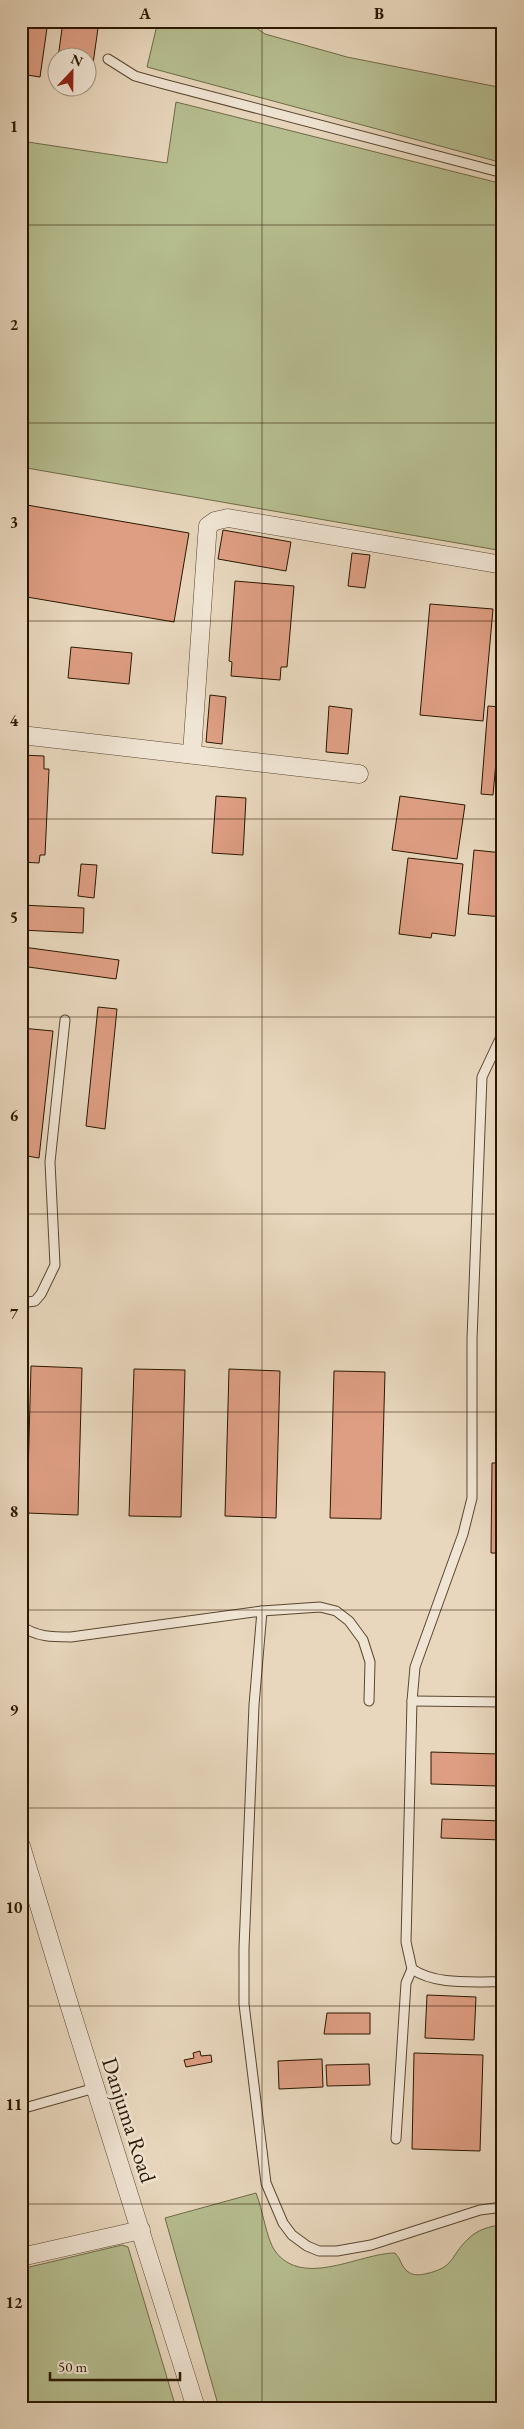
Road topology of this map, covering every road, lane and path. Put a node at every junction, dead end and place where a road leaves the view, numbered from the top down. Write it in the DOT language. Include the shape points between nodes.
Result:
graph roads {
  1 [pos="108,59"];
  2 [pos="503,173"];
  3 [pos="503,565"];
  4 [pos="21,735"];
  5 [pos="192,754"];
  6 [pos="359,774"];
  7 [pos="65,1020"];
  8 [pos="503,1039"];
  9 [pos="21,1303"];
  10 [pos="262,1611"];
  11 [pos="21,1626"];
  12 [pos="369,1701"];
  13 [pos="412,1701"];
  14 [pos="503,1702"];
  15 [pos="21,1846"];
  16 [pos="412,1969"];
  17 [pos="503,1982"];
  18 [pos="95,2088"];
  19 [pos="21,2108"];
  20 [pos="396,2139"];
  21 [pos="503,2207"];
  22 [pos="141,2230"];
  23 [pos="21,2257"];
  24 [pos="196,2408"];
  1 -- 2 [label="lane" via="135,76"];
  3 -- 5 [label="street" via="228,518 216,520 208,526"];
  4 -- 5 [label="street"];
  5 -- 6 [label="street"];
  7 -- 9 [label="lane" via="50,1162 55,1265 42,1294 35,1301"];
  8 -- 13 [label="lane" via="499,1041 482,1077 472,1339 472,1498 463,1534 415,1667"];
  10 -- 11 [label="lane" via="72,1637 48,1637 31,1633"];
  10 -- 12 [label="lane" via="320,1607 336,1611 350,1621 363,1640 370,1662"];
  10 -- 21 [label="lane" via="254,1705 244,2004 266,2183 283,2223 292,2235 319,2251 338,2252 371,2246 480,2210"];
  13 -- 14 [label="lane"];
  13 -- 16 [label="lane" via="406,1942"];
  15 -- 18 [label="street, Danjuma Road"];
  16 -- 17 [label="lane" via="437,1979"];
  16 -- 20 [label="lane" via="406,1983"];
  18 -- 19 [label="lane"];
  18 -- 22 [label="street, Danjuma Road"];
  22 -- 23 [label="street"];
  22 -- 24 [label="street, Danjuma Road"];
}
